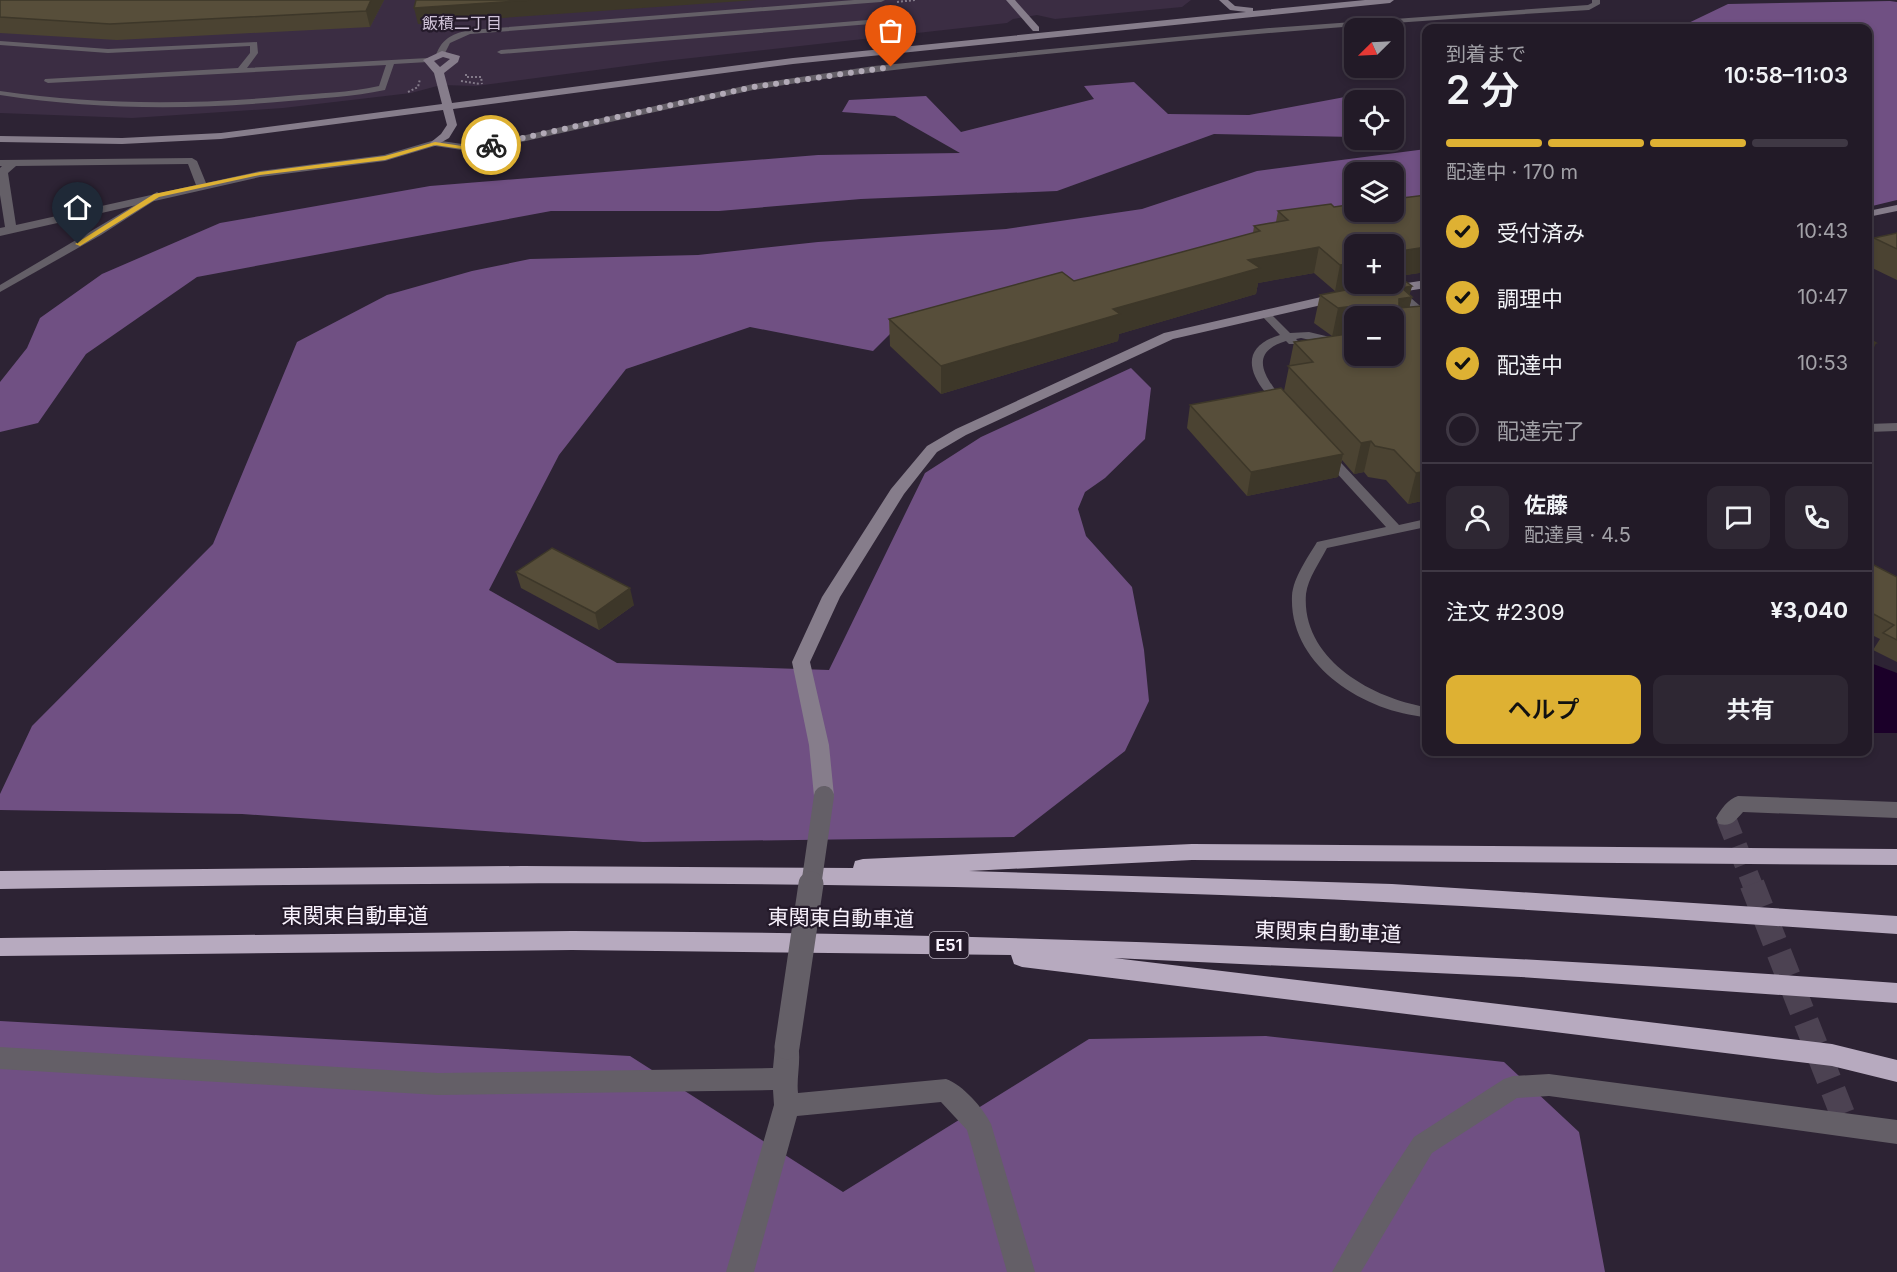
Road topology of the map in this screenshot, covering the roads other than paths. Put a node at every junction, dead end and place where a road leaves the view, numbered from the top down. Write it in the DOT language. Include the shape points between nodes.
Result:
graph roads {
  1 [pos="881,0"];
  2 [pos="1010,0"];
  3 [pos="1223,0"];
  4 [pos="1316,0"];
  5 [pos="1390,0"];
  6 [pos="1596,0"];
  7 [pos="1233,8"];
  8 [pos="1282,10"];
  9 [pos="1225,16"];
  10 [pos="868,22"];
  11 [pos="1036,29"];
  12 [pos="0,43"];
  13 [pos="220,45"];
  14 [pos="501,52"];
  15 [pos="254,53"];
  16 [pos="214,54"];
  17 [pos="440,55"];
  18 [pos="428,60"];
  19 [pos="391,62"];
  20 [pos="208,63"];
  21 [pos="293,67"];
  22 [pos="241,70"];
  23 [pos="203,72"];
  24 [pos="439,72"];
  25 [pos="48,81"];
  26 [pos="0,93"];
  27 [pos="446,101"];
  28 [pos="0,129"];
  29 [pos="0,139"];
  30 [pos="435,143"];
  31 [pos="6,163"];
  32 [pos="202,186"];
  33 [pos="157,195"];
  34 [pos="1897,208"];
  35 [pos="1872,213"];
  36 [pos="6,230"];
  37 [pos="1422,285"];
  38 [pos="1404,288"];
  39 [pos="0,289"];
  40 [pos="1360,294"];
  41 [pos="1402,294"];
  42 [pos="1264,313"];
  43 [pos="1422,317"];
  44 [pos="1288,337"];
  45 [pos="1344,340"];
  46 [pos="1302,352"];
  47 [pos="1293,418"];
  48 [pos="1897,427"];
  49 [pos="1872,428"];
  50 [pos="1316,444"];
  51 [pos="1422,524"];
  52 [pos="1395,529"];
  53 [pos="1422,712"];
  54 [pos="1897,810"];
  55 [pos="1726,818"];
  56 [pos="1897,857"];
  57 [pos="660,876"];
  58 [pos="0,880"];
  59 [pos="1897,926"];
  60 [pos="910,944"];
  61 [pos="0,946"];
  62 [pos="1897,993"];
  63 [pos="0,1058"];
  64 [pos="1897,1071"];
  65 [pos="784,1078"];
  66 [pos="787,1105"];
  67 [pos="1897,1132"];
  68 [pos="740,1272"];
  69 [pos="1021,1272"];
  70 [pos="1346,1272"];
  1 -- 17 [label="lane" via="470,32 449,39"];
  2 -- 11 [label="street"];
  3 -- 7 [label="street"];
  4 -- 7 [label="street"];
  5 -- 8 [label="street"];
  6 -- 30 [label="street" via="1589,7 1317,25 859,71 753,87 499,144 462,147"];
  7 -- 8 [label="street"];
  7 -- 9 [label="street"];
  7 -- 11 [label="street"];
  8 -- 9 [label="street"];
  9 -- 27 [label="street"];
  10 -- 14 [label="lane"];
  11 -- 27 [label="street" via="784,56"];
  12 -- 13 [label="lane" via="108,51"];
  13 -- 15 [label="lane" via="254,44"];
  13 -- 16 [label="lane"];
  15 -- 21 [label="lane" via="265,62"];
  15 -- 22 [label="lane"];
  17 -- 18 [label="street"];
  17 -- 24 [label="street" via="456,58"];
  18 -- 19 [label="lane"];
  18 -- 24 [label="street"];
  19 -- 21 [label="lane"];
  19 -- 26 [label="lane" via="382,88 241,103 104,106"];
  20 -- 23 [label="lane"];
  21 -- 22 [label="lane"];
  22 -- 23 [label="lane"];
  23 -- 25 [label="lane"];
  24 -- 27 [label="street"];
  27 -- 28 [label="street" via="186,129 92,133"];
  27 -- 29 [label="street" via="221,136 112,141"];
  27 -- 30 [label="street" via="451,129"];
  30 -- 32 [label="street" via="385,158 260,174"];
  31 -- 32 [label="street" via="192,161"];
  31 -- 36 [label="street" via="2,172"];
  32 -- 33 [label="street"];
  33 -- 36 [label="street"];
  33 -- 39 [label="lane"];
  34 -- 35 [label="street"];
  37 -- 38 [label="street"];
  40 -- 42 [label="street"];
  41 -- 43 [label="lane"];
  42 -- 44 [label="lane"];
  42 -- 65 [label="street, bridge" via="1144,345 932,449 897,492 831,597 801,662 819,745 824,796"];
  44 -- 45 [label="lane" via="1308,334 1332,342"];
  44 -- 46 [label="lane"];
  44 -- 47 [label="lane" via="1262,345 1257,355 1258,370 1269,392"];
  48 -- 49 [label="lane"];
  50 -- 52 [label="lane"];
  51 -- 52 [label="lane"];
  52 -- 53 [label="lane" via="1322,545 1298,594 1300,625 1342,679 1372,698"];
  54 -- 55 [label="street" via="1738,804"];
  56 -- 57 [label="highway" via="1192,852"];
  57 -- 58 [label="highway, 東関東自動車道" via="323,875"];
  57 -- 59 [label="highway, 東関東自動車道" via="1085,882 1395,893"];
  60 -- 61 [label="highway, 東関東自動車道 / E51" via="298,941"];
  60 -- 62 [label="highway, 東関東自動車道 / E51" via="1416,962"];
  60 -- 64 [label="highway" via="1832,1054"];
  63 -- 65 [label="street" via="438,1084"];
  65 -- 66 [label="street"];
  66 -- 68 [label="street"];
  66 -- 69 [label="street" via="946,1090 978,1124"];
  67 -- 70 [label="street" via="1549,1085 1514,1087 1423,1145"];
}
